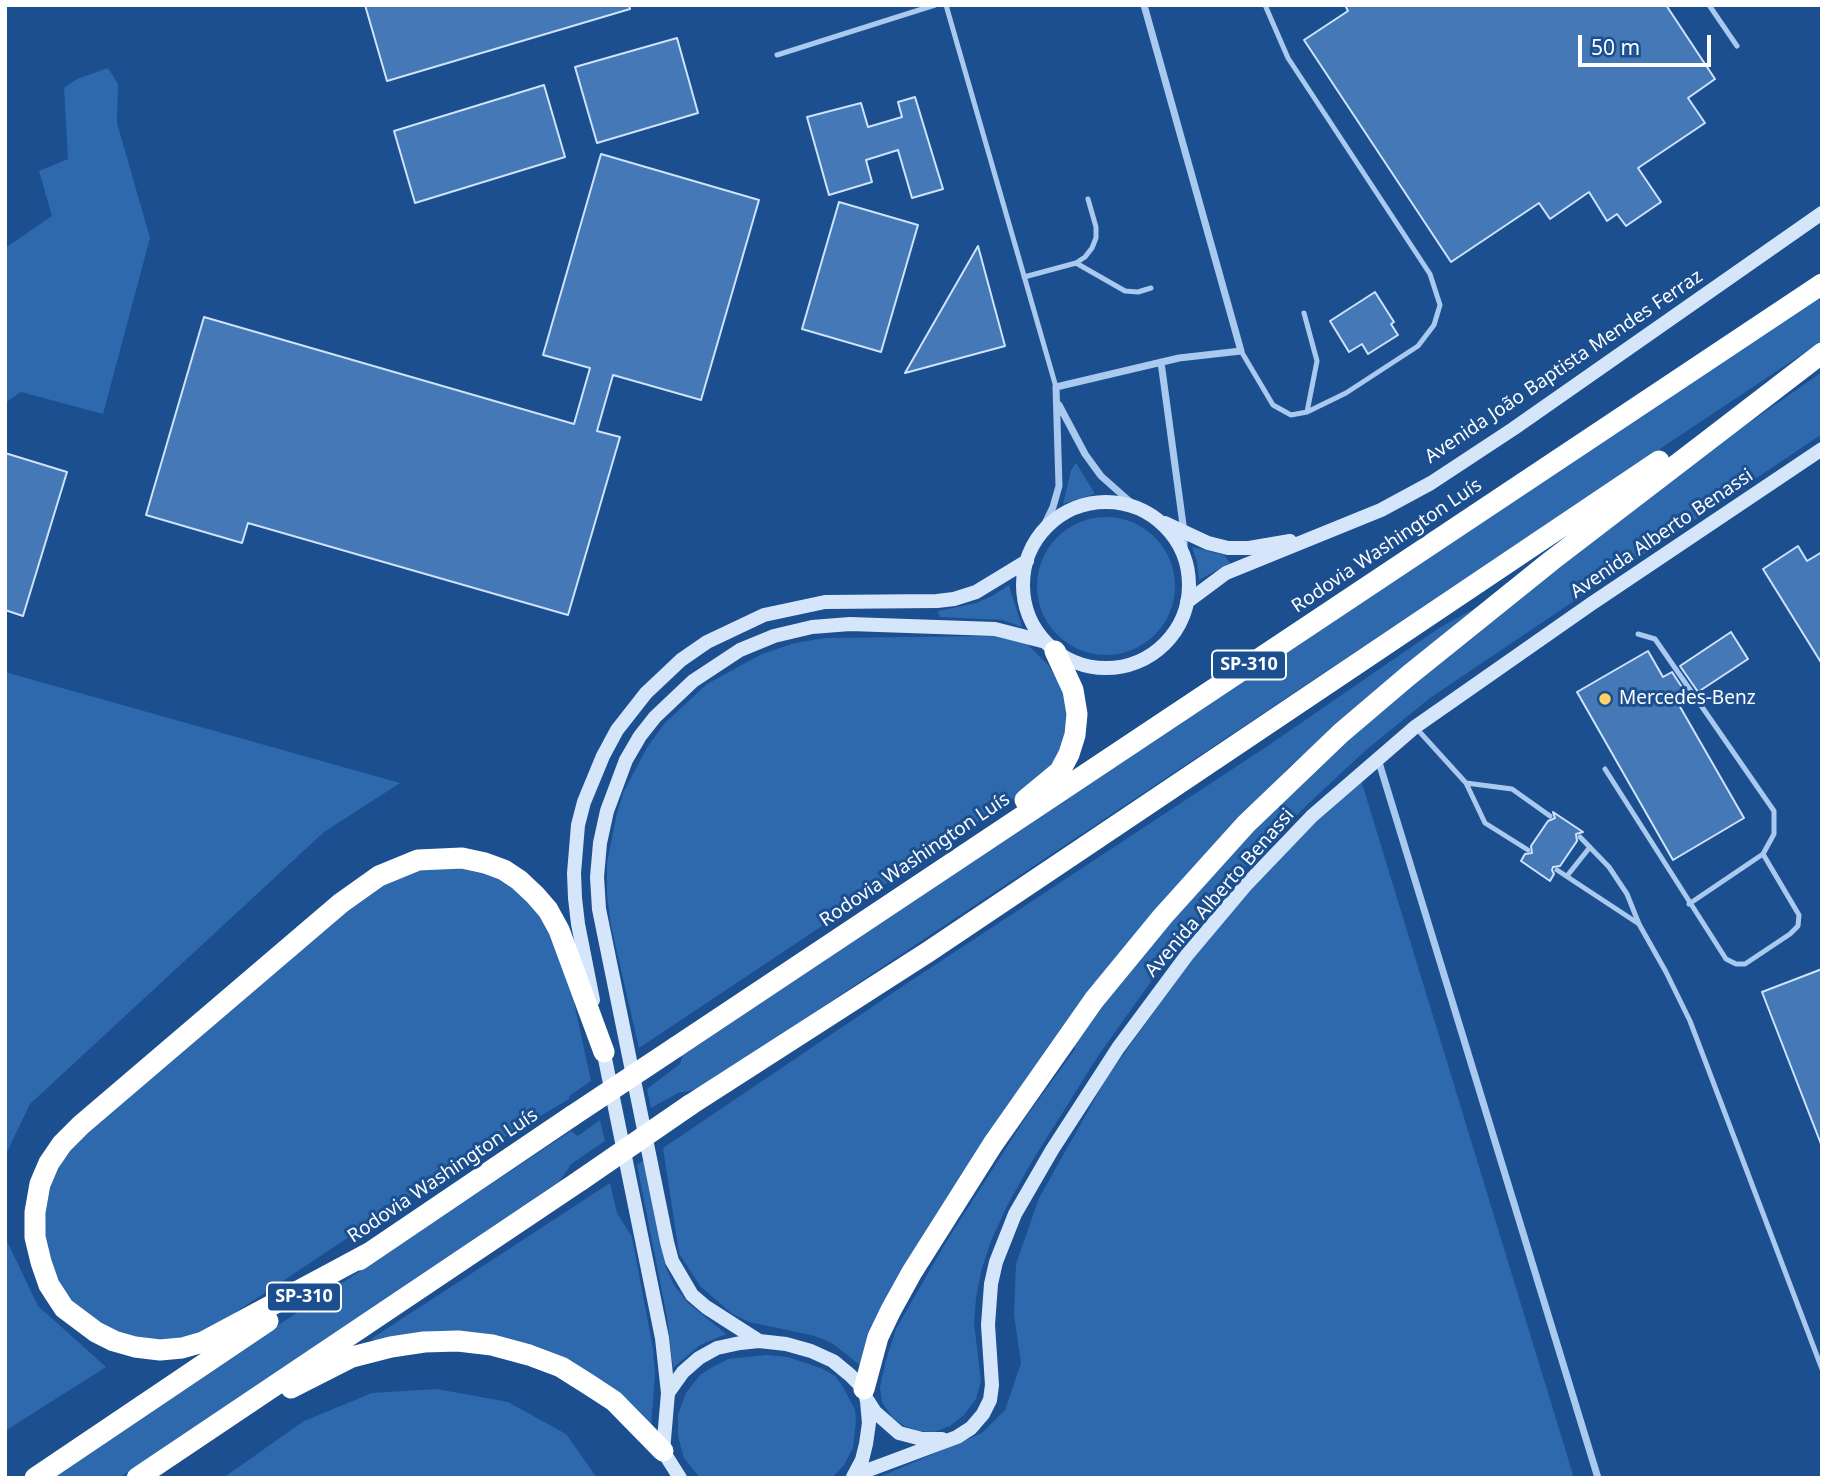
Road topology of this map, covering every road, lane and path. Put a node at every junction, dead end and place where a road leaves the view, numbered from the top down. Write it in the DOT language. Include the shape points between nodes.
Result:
graph roads {
  1 [pos="935,5"];
  2 [pos="946,5"];
  3 [pos="1144,5"];
  4 [pos="1265,5"];
  5 [pos="1709,5"];
  6 [pos="1737,46"];
  7 [pos="777,55"];
  8 [pos="1088,199"];
  9 [pos="1822,213"];
  10 [pos="1076,263"];
  11 [pos="1024,277"];
  12 [pos="1822,284"];
  13 [pos="1151,288"];
  14 [pos="1304,313"];
  15 [pos="1241,351"];
  16 [pos="1822,353"];
  17 [pos="1161,362"];
  18 [pos="1056,387"];
  19 [pos="1057,401"];
  20 [pos="1307,412"];
  21 [pos="1822,449"];
  22 [pos="1136,507"];
  23 [pos="1157,519"];
  24 [pos="1184,531"];
  25 [pos="1039,536"];
  26 [pos="1319,536"];
  27 [pos="1184,555"];
  28 [pos="1027,561"];
  29 [pos="1187,602"];
  30 [pos="1638,634"];
  31 [pos="1051,646"];
  32 [pos="1415,727"];
  33 [pos="1378,757"];
  34 [pos="1605,769"];
  35 [pos="1466,783"];
  36 [pos="1550,816"];
  37 [pos="1580,837"];
  38 [pos="1590,847"];
  39 [pos="1528,850"];
  40 [pos="1763,855"];
  41 [pos="1558,870"];
  42 [pos="1567,876"];
  43 [pos="915,887"];
  44 [pos="1689,904"];
  45 [pos="1639,924"];
  46 [pos="604,1052"];
  47 [pos="369,1253"];
  48 [pos="759,1342"];
  49 [pos="1822,1369"];
  50 [pos="668,1392"];
  51 [pos="865,1395"];
  52 [pos="211,1429"];
  53 [pos="957,1437"];
  54 [pos="663,1451"];
  55 [pos="854,1476"];
  56 [pos="35,1478"];
  57 [pos="137,1478"];
  58 [pos="680,1478"];
  59 [pos="1598,1478"];
  1 -- 7 [label="lane"];
  2 -- 11 [label="lane"];
  3 -- 15 [label="street"];
  4 -- 20 [label="lane" via="1288,58 1430,274 1440,305 1434,326 1418,346 1346,393"];
  5 -- 6 [label="lane"];
  8 -- 10 [label="lane" via="1096,238"];
  9 -- 26 [label="main road, Avenida João Baptista Mendes Ferraz" via="1431,483"];
  10 -- 11 [label="lane"];
  10 -- 13 [label="lane" via="1125,291"];
  11 -- 18 [label="lane"];
  12 -- 43 [label="highway, Rodovia Washington Luís / SP-310"];
  14 -- 20 [label="lane" via="1317,361"];
  15 -- 17 [label="street"];
  15 -- 20 [label="lane" via="1273,405 1291,415"];
  16 -- 51 [label="highway" via="1408,676 1340,733 1246,824 1094,1000 993,1144 891,1310 878,1337"];
  16 -- 52 [label="highway, SP-310, bridge"];
  17 -- 18 [label="street"];
  17 -- 24 [label="street"];
  18 -- 19 [label="street"];
  19 -- 22 [label="street" via="1101,476"];
  19 -- 25 [label="street" via="1059,486"];
  21 -- 32 [label="main road, Avenida Alberto Benassi"];
  22 -- 23 [label="main road"];
  22 -- 25 [label="main road" via="1109,501 1083,505 1058,517"];
  23 -- 24 [label="main road, Avenida João Baptista Mendes Ferraz"];
  23 -- 27 [label="main road"];
  24 -- 26 [label="main road, Avenida João Baptista Mendes Ferraz" via="1228,548"];
  24 -- 27 [label="street"];
  25 -- 28 [label="main road"];
  26 -- 29 [label="main road, Avenida João Baptista Mendes Ferraz" via="1226,573"];
  27 -- 29 [label="main road" via="1189,578"];
  28 -- 31 [label="main road" via="1026,604 1034,625"];
  28 -- 46 [label="main road" via="976,592 954,598 825,602 764,615 706,642 646,693 603,756 584,802 575,847 578,924"];
  29 -- 31 [label="main road" via="1165,644 1146,658 1123,666 1076,663"];
  30 -- 40 [label="lane" via="1655,639 1774,811 1774,834"];
  31 -- 43 [label="highway" via="1073,690 1077,715 1069,754 1040,788"];
  31 -- 48 [label="main road" via="995,629 891,625 812,627 774,636 740,650 693,681 640,736 615,786 600,843 599,909 667,1242 672,1261 692,1295"];
  32 -- 33 [label="main road, Avenida Alberto Benassi"];
  32 -- 35 [label="lane"];
  33 -- 53 [label="main road, Avenida Alberto Benassi" via="1312,816 1187,955 1118,1048 1052,1150 1016,1214 996,1262 988,1309 990,1400 971,1428"];
  33 -- 59 [label="street"];
  34 -- 44 [label="lane"];
  35 -- 36 [label="lane" via="1512,789"];
  35 -- 39 [label="lane" via="1485,823"];
  37 -- 38 [label="lane"];
  38 -- 42 [label="lane"];
  38 -- 45 [label="lane" via="1627,894"];
  40 -- 44 [label="lane"];
  40 -- 44 [label="lane" via="1799,915 1798,926 1745,964 1726,959"];
  41 -- 42 [label="lane"];
  42 -- 45 [label="lane"];
  43 -- 47 [label="highway, Rodovia Washington Luís / SP-310, bridge"];
  45 -- 49 [label="lane" via="1690,1021"];
  46 -- 47 [label="highway" via="559,930 535,895 504,870 485,863 461,858 418,860 379,876 341,903 81,1125 49,1163 35,1212 41,1262 64,1308 114,1341 135,1347 160,1350 203,1342"];
  46 -- 50 [label="main road" via="657,1307"];
  47 -- 56 [label="highway, Rodovia Washington Luís / SP-310"];
  48 -- 50 [label="main road" via="717,1348 682,1373"];
  48 -- 51 [label="main road" via="811,1351 841,1368"];
  50 -- 54 [label="main road"];
  51 -- 53 [label="main road" via="875,1412 900,1433 932,1440"];
  51 -- 55 [label="main road" via="869,1423"];
  52 -- 54 [label="highway" via="352,1357 402,1345 458,1341 492,1345 561,1367 614,1401"];
  52 -- 57 [label="highway, SP-310"];
  53 -- 55 [label="main road, Avenida Alberto Benassi"];
  54 -- 58 [label="main road"];
}
